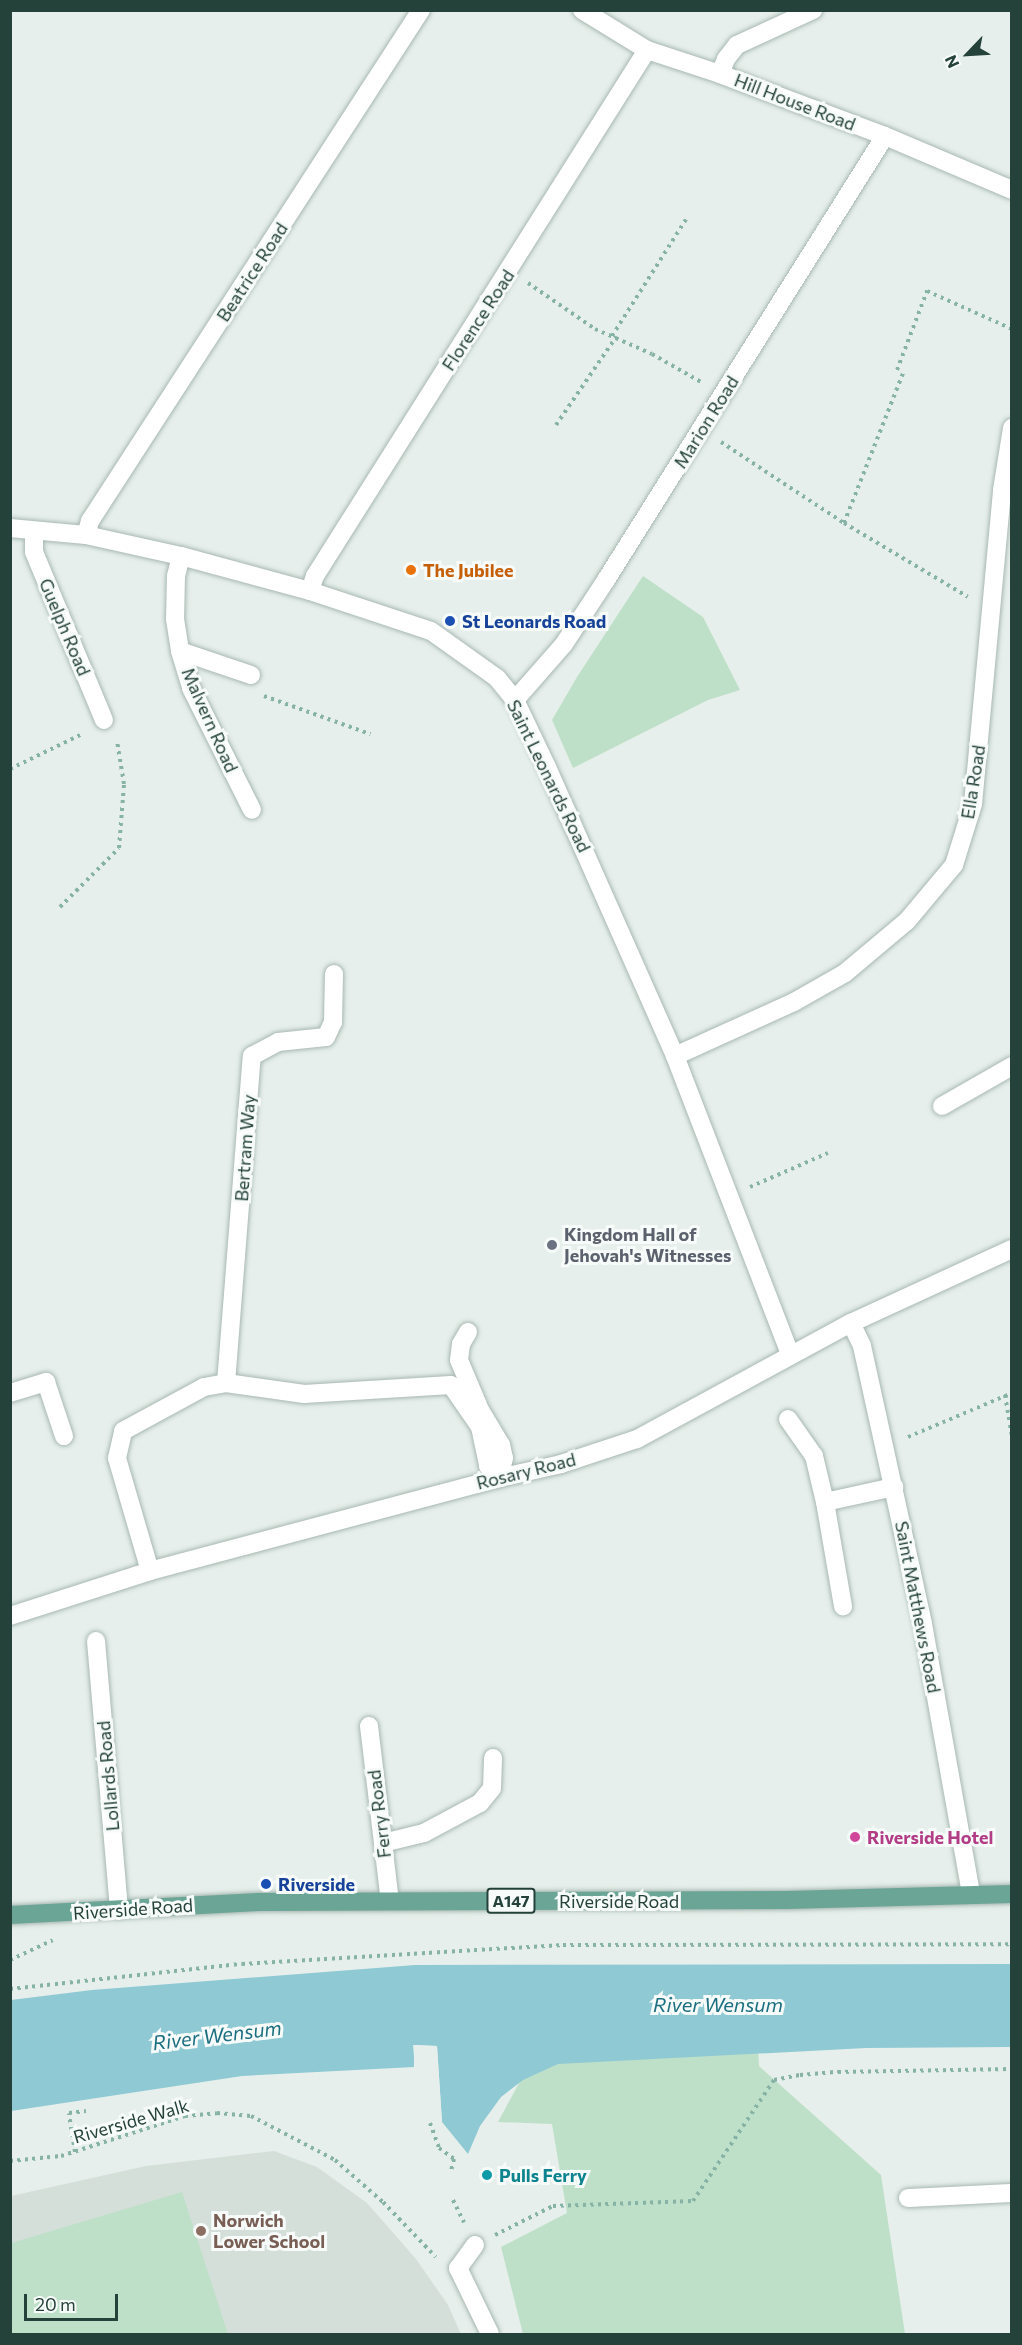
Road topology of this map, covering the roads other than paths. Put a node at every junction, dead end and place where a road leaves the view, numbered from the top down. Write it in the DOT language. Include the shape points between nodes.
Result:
graph roads {
  1 [pos="421,10"];
  2 [pos="582,10"];
  3 [pos="813,10"];
  4 [pos="647,50"];
  5 [pos="720,74"];
  6 [pos="885,136"];
  7 [pos="1011,190"];
  8 [pos="1011,428"];
  9 [pos="10,528"];
  10 [pos="34,532"];
  11 [pos="86,535"];
  12 [pos="181,556"];
  13 [pos="310,591"];
  14 [pos="180,651"];
  15 [pos="251,675"];
  16 [pos="515,699"];
  17 [pos="102,714"];
  18 [pos="252,810"];
  19 [pos="334,974"];
  20 [pos="675,1056"];
  21 [pos="1011,1066"];
  22 [pos="942,1106"];
  23 [pos="1011,1249"];
  24 [pos="851,1323"];
  25 [pos="468,1332"];
  26 [pos="790,1354"];
  27 [pos="226,1383"];
  28 [pos="10,1393"];
  29 [pos="788,1419"];
  30 [pos="64,1436"];
  31 [pos="499,1478"];
  32 [pos="894,1487"];
  33 [pos="825,1502"];
  34 [pos="150,1571"];
  35 [pos="843,1606"];
  36 [pos="10,1617"];
  37 [pos="96,1641"];
  38 [pos="369,1726"];
  39 [pos="493,1758"];
  40 [pos="383,1843"];
  41 [pos="971,1894"];
  42 [pos="1011,1894"];
  43 [pos="390,1901"];
  44 [pos="119,1910"];
  45 [pos="10,1916"];
  46 [pos="1011,2193"];
  47 [pos="908,2198"];
  48 [pos="476,2245"];
  49 [pos="490,2334"];
  1 -- 11 [label="street, Beatrice Road" via="90,520"];
  2 -- 4 [label="street, Hill House Road"];
  3 -- 5 [label="street" via="737,45"];
  4 -- 5 [label="street, Hill House Road"];
  4 -- 13 [label="street, Florence Road" via="321,566"];
  5 -- 6 [label="street, Hill House Road"];
  6 -- 7 [label="street, Hill House Road"];
  6 -- 16 [label="street, Marion Road" via="564,644"];
  8 -- 20 [label="street, Ella Road" via="973,804 954,865 907,921 845,973 794,1002"];
  9 -- 10 [label="street, Saint Leonards Road"];
  10 -- 11 [label="street, Saint Leonards Road"];
  10 -- 17 [label="street, Guelph Road" via="34,552"];
  11 -- 12 [label="street, Saint Leonards Road"];
  12 -- 13 [label="street, Saint Leonards Road"];
  12 -- 14 [label="street, Malvern Road" via="176,576 175,619"];
  13 -- 16 [label="street, Saint Leonards Road" via="431,631 497,678"];
  14 -- 15 [label="street"];
  14 -- 18 [label="street, Malvern Road" via="191,688"];
  16 -- 20 [label="street, Saint Leonards Road"];
  19 -- 27 [label="street, Bertram Way" via="333,1022 326,1037 278,1042 252,1056"];
  20 -- 26 [label="street, Saint Leonards Road"];
  21 -- 22 [label="street"];
  23 -- 24 [label="street, Rosary Road"];
  24 -- 26 [label="street, Rosary Road"];
  24 -- 32 [label="street, Saint Matthews Road" via="862,1346"];
  25 -- 31 [label="street" via="459,1360 480,1410 501,1445 504,1458"];
  26 -- 31 [label="street, Rosary Road" via="637,1439 561,1464"];
  27 -- 31 [label="street" via="304,1394 451,1385 480,1427 488,1466"];
  27 -- 34 [label="street" via="204,1387 123,1431 117,1458"];
  28 -- 30 [label="street" via="46,1382"];
  29 -- 33 [label="street" via="814,1456"];
  31 -- 34 [label="street, Rosary Road"];
  32 -- 33 [label="street"];
  32 -- 41 [label="street, Saint Matthews Road"];
  33 -- 35 [label="street"];
  34 -- 36 [label="street, Rosary Road"];
  37 -- 44 [label="street, Lollards Road"];
  38 -- 40 [label="street, Ferry Road"];
  39 -- 40 [label="street" via="492,1788 480,1803 424,1833"];
  40 -- 43 [label="street, Ferry Road"];
  41 -- 42 [label="main road, Riverside Road / A147"];
  41 -- 43 [label="main road, Riverside Road / A147" via="776,1900"];
  43 -- 44 [label="main road, Riverside Road / A147" via="259,1902"];
  44 -- 45 [label="main road, Riverside Road / A147"];
  46 -- 47 [label="street"];
  48 -- 49 [label="street" via="458,2268"];
}
